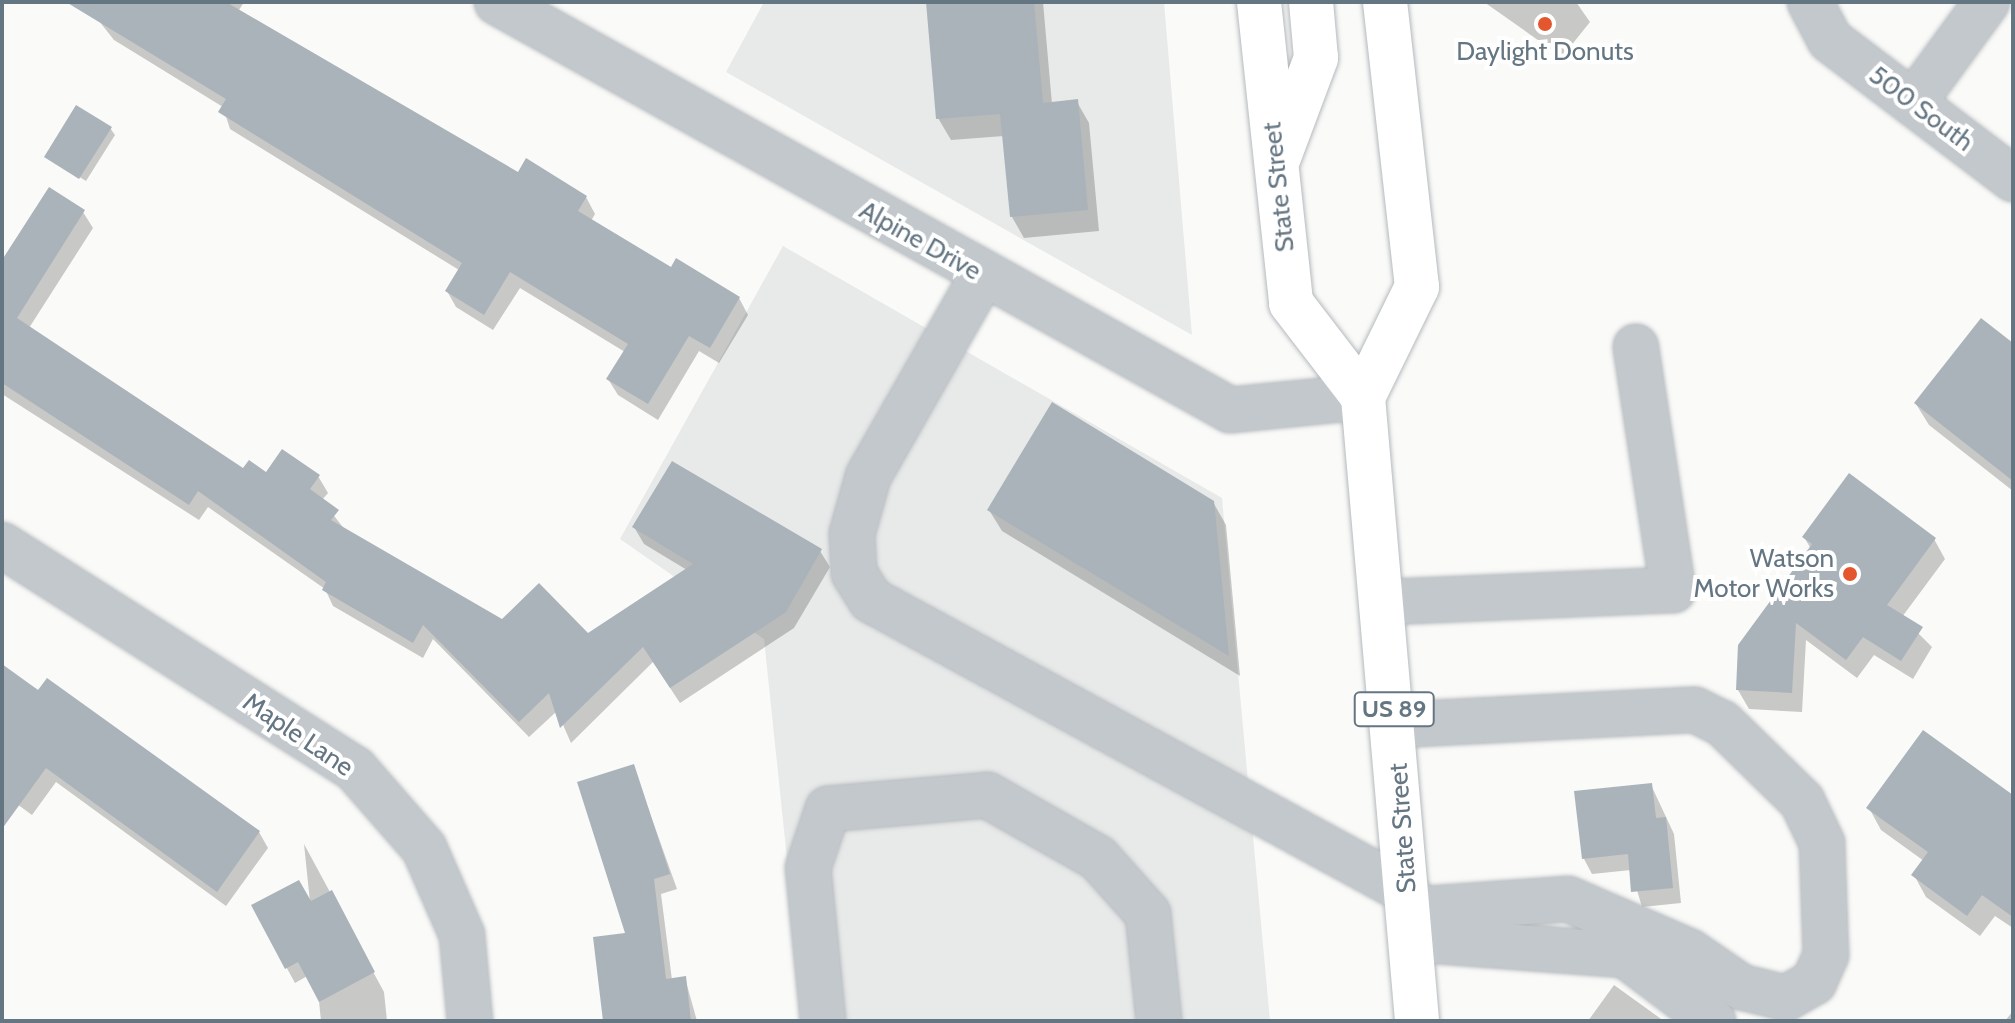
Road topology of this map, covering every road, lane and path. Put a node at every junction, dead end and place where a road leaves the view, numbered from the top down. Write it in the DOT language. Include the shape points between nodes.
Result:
graph roads {
  1 [pos="497,2"];
  2 [pos="1259,2"];
  3 [pos="1311,2"];
  4 [pos="1385,2"];
  5 [pos="1810,2"];
  6 [pos="1987,2"];
  7 [pos="1913,103"];
  8 [pos="1276,164"];
  9 [pos="2013,179"];
  10 [pos="983,275"];
  11 [pos="1636,347"];
  12 [pos="1363,397"];
  13 [pos="2,545"];
  14 [pos="1386,602"];
  15 [pos="1395,725"];
  16 [pos="1409,914"];
  17 [pos="470,1021"];
  18 [pos="823,1021"];
  19 [pos="1159,1021"];
  20 [pos="1417,1021"];
  21 [pos="1713,1021"];
  1 -- 10 [label="street, Alpine Drive"];
  2 -- 8 [label="main road, State Street"];
  3 -- 8 [label="main road" via="1316,58"];
  4 -- 12 [label="main road" via="1417,287"];
  5 -- 7 [label="street, 500 South" via="1830,40"];
  6 -- 7 [label="street"];
  7 -- 9 [label="street, 500 South"];
  8 -- 12 [label="main road, State Street" via="1291,303"];
  10 -- 12 [label="street, Alpine Drive" via="1230,410"];
  10 -- 16 [label="street" via="868,477 852,534 854,573 871,600"];
  11 -- 14 [label="street" via="1673,590"];
  12 -- 14 [label="main road, State Street / US 89"];
  13 -- 17 [label="street, Maple Lane" via="355,769 424,848 462,935"];
  14 -- 15 [label="main road, State Street / US 89"];
  15 -- 16 [label="main road, State Street / US 89"];
  15 -- 16 [label="street" via="1695,710 1722,723 1802,801 1822,843 1826,955 1814,982 1786,998 1741,987 1690,952 1568,899"];
  16 -- 20 [label="main road, State Street / US 89"];
  16 -- 21 [label="street" via="1625,955"];
  18 -- 19 [label="street" via="808,868 828,809 987,795 1098,858 1148,914"];
}
